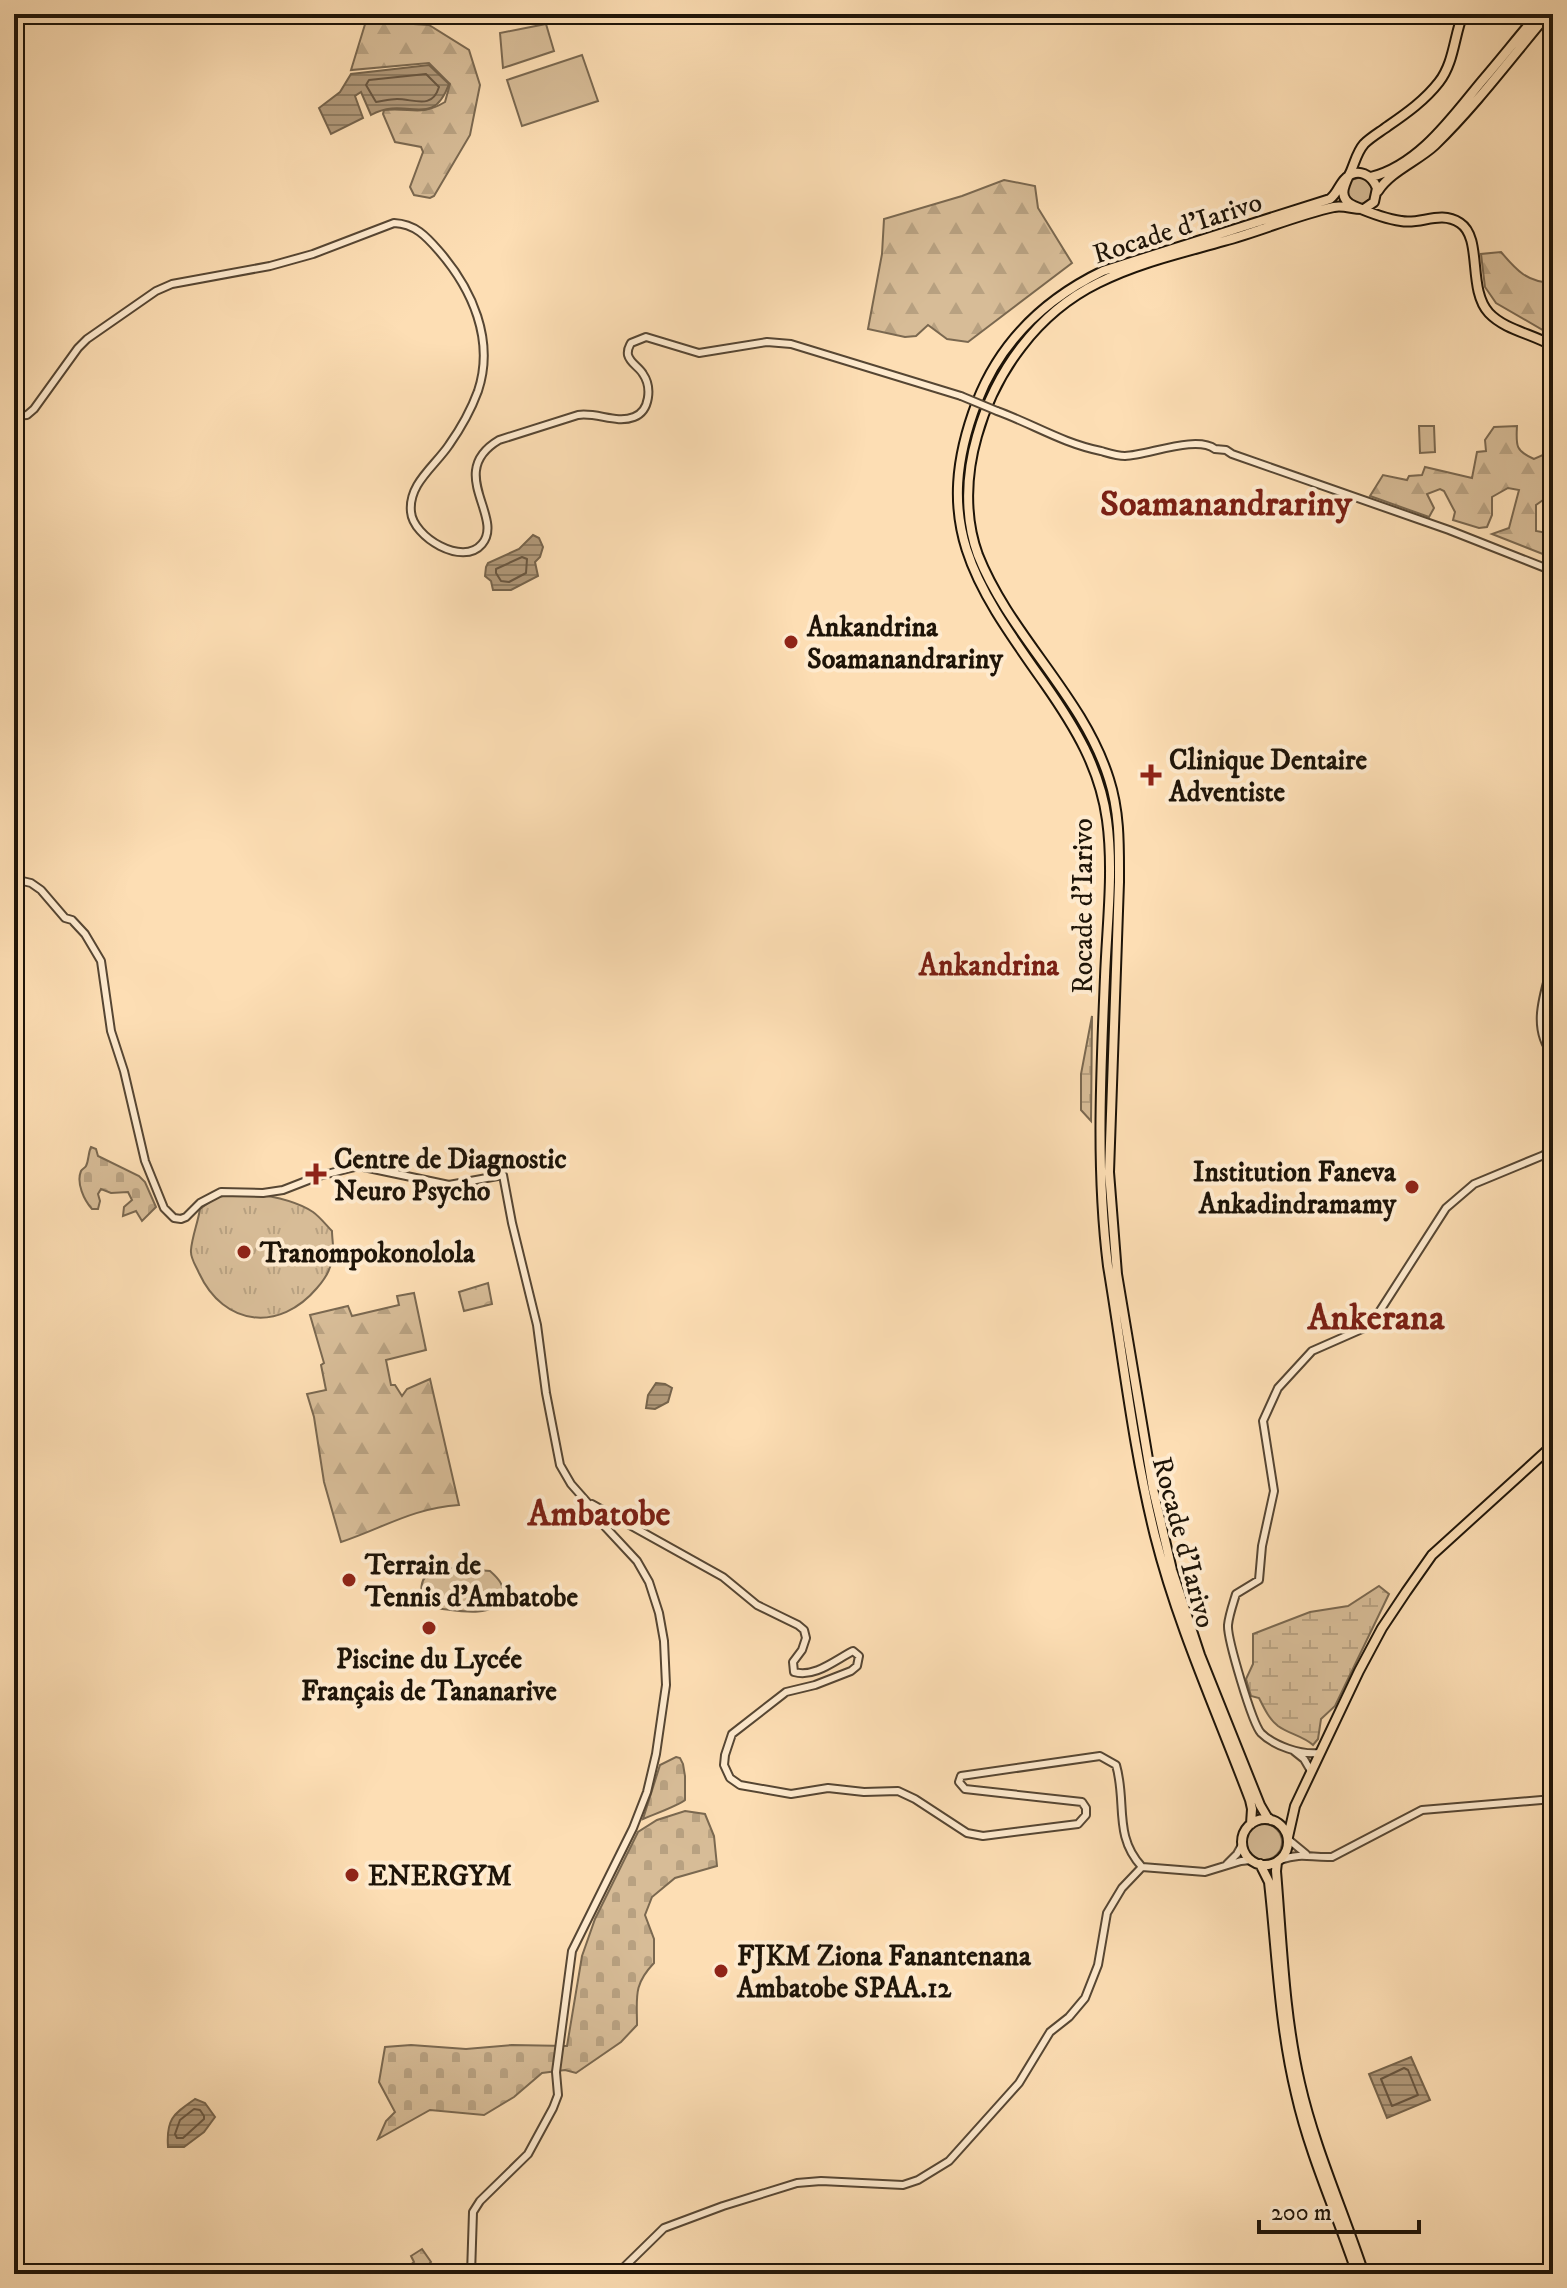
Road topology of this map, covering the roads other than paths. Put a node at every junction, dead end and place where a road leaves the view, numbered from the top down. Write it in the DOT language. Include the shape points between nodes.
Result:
graph roads {
  1 [pos="1463,14"];
  2 [pos="1538,14"];
  3 [pos="1548,14"];
  4 [pos="1360,151"];
  5 [pos="1349,175"];
  6 [pos="1368,175"];
  7 [pos="1341,187"];
  8 [pos="1377,194"];
  9 [pos="1350,208"];
  10 [pos="1364,209"];
  11 [pos="1394,220"];
  12 [pos="1553,346"];
  13 [pos="14,416"];
  14 [pos="1553,571"];
  15 [pos="14,879"];
  16 [pos="1553,961"];
  17 [pos="1553,1055"];
  18 [pos="1553,1146"];
  19 [pos="1553,1445"];
  20 [pos="604,1514"];
  21 [pos="1292,1749"];
  22 [pos="1319,1753"];
  23 [pos="1311,1771"];
  24 [pos="1553,1799"];
  25 [pos="1294,1810"];
  26 [pos="1272,1820"];
  27 [pos="1251,1824"];
  28 [pos="1288,1838"];
  29 [pos="1242,1845"];
  30 [pos="1306,1854"];
  31 [pos="1278,1861"];
  32 [pos="1256,1862"];
  33 [pos="1226,1865"];
  34 [pos="1142,1867"];
  35 [pos="471,2274"];
  36 [pos="617,2274"];
  37 [pos="1357,2274"];
  38 [pos="1364,2274"];
  1 -- 4 [label="main road" via="1441,80"];
  2 -- 6 [label="main road" via="1446,125 1387,172"];
  3 -- 8 [label="main road" via="1453,126"];
  4 -- 5 [label="main road"];
  4 -- 6 [label="main road"];
  5 -- 6 [label="main road"];
  5 -- 7 [label="main road"];
  5 -- 10 [label="main road" via="1342,188 1345,199"];
  6 -- 8 [label="main road"];
  7 -- 9 [label="main road"];
  7 -- 27 [label="main road, Rocade d'Iarivo" via="1314,206 1103,271 1049,303 994,366 970,423 958,479 959,521 977,578 1066,714 1102,792 1110,852 1100,1143 1108,1266 1155,1537 1180,1620 1250,1800"];
  8 -- 10 [label="main road"];
  8 -- 11 [label="main road" via="1381,208"];
  9 -- 10 [label="main road, Rocade d'Iarivo"];
  9 -- 26 [label="main road, Rocade d'Iarivo" via="1335,207 1166,258 1075,296 1035,331 1000,377 978,434 968,487 970,524 985,570 1088,732 1114,799 1119,882 1109,1172 1117,1274 1172,1570 1224,1718 1260,1805"];
  10 -- 11 [label="main road, Rocade d'Iarivo"];
  11 -- 12 [label="main road" via="1443,217 1460,223 1470,237 1479,301 1504,325"];
  13 -- 14 [label="street, bridge" via="34,409 87,339 156,291 270,266 405,223 443,255 469,293 480,321 483,351 477,391 458,431 411,499 412,518 420,531 452,550 472,551 485,538 475,478 490,445 578,415 626,419 642,412 648,386 628,351 631,343 646,337 699,353 767,342 791,344 961,396 1048,435 1123,456 1190,444 1213,446"];
  15 -- 20 [label="street" via="41,890 85,934 101,961 111,1031 145,1161 164,1208 174,1218 186,1217 221,1192 283,1190 359,1166 449,1185 503,1175 537,1325 560,1465 571,1484"];
  16 -- 17 [label="street" via="1539,1016"];
  18 -- 21 [label="street" via="1544,1155 1474,1184 1446,1208 1376,1317 1362,1329 1312,1351 1278,1388 1263,1421 1274,1491 1259,1580 1236,1594 1227,1627 1259,1731"];
  19 -- 22 [label="main road" via="1432,1555 1382,1628"];
  20 -- 34 [label="street" via="723,1577 757,1605 798,1625 806,1638 793,1662 794,1672 813,1673 853,1651 859,1656 851,1671 786,1692 732,1734 724,1765 740,1785 791,1794 828,1788 898,1791 967,1833 983,1836 1078,1824 1086,1808 1082,1802 965,1789 961,1776 1100,1756 1116,1765 1123,1837"];
  20 -- 35 [label="street" via="607,1529 649,1582 659,1613 666,1685 656,1754 633,1828 572,1951 556,2072 558,2095 528,2154 473,2212"];
  21 -- 22 [label="street"];
  21 -- 23 [label="street"];
  22 -- 23 [label="main road"];
  23 -- 25 [label="main road"];
  24 -- 30 [label="street" via="1422,1810 1332,1857"];
  25 -- 26 [label="main road"];
  25 -- 28 [label="main road"];
  26 -- 27 [label="main road"];
  26 -- 28 [label="main road"];
  27 -- 29 [label="main road"];
  28 -- 30 [label="street"];
  28 -- 31 [label="main road" via="1287,1851"];
  29 -- 32 [label="main road"];
  29 -- 33 [label="street"];
  30 -- 31 [label="street"];
  31 -- 32 [label="main road"];
  31 -- 38 [label="main road" via="1290,2025 1300,2081 1315,2140"];
  32 -- 33 [label="street"];
  32 -- 37 [label="main road" via="1269,1882 1282,2025 1296,2094"];
  33 -- 34 [label="street" via="1205,1872"];
  34 -- 36 [label="street" via="1107,1913 1098,1965 1085,1998 1050,2032 1019,2083 949,2161 903,2185 797,2183 723,2206 664,2228"];
}
